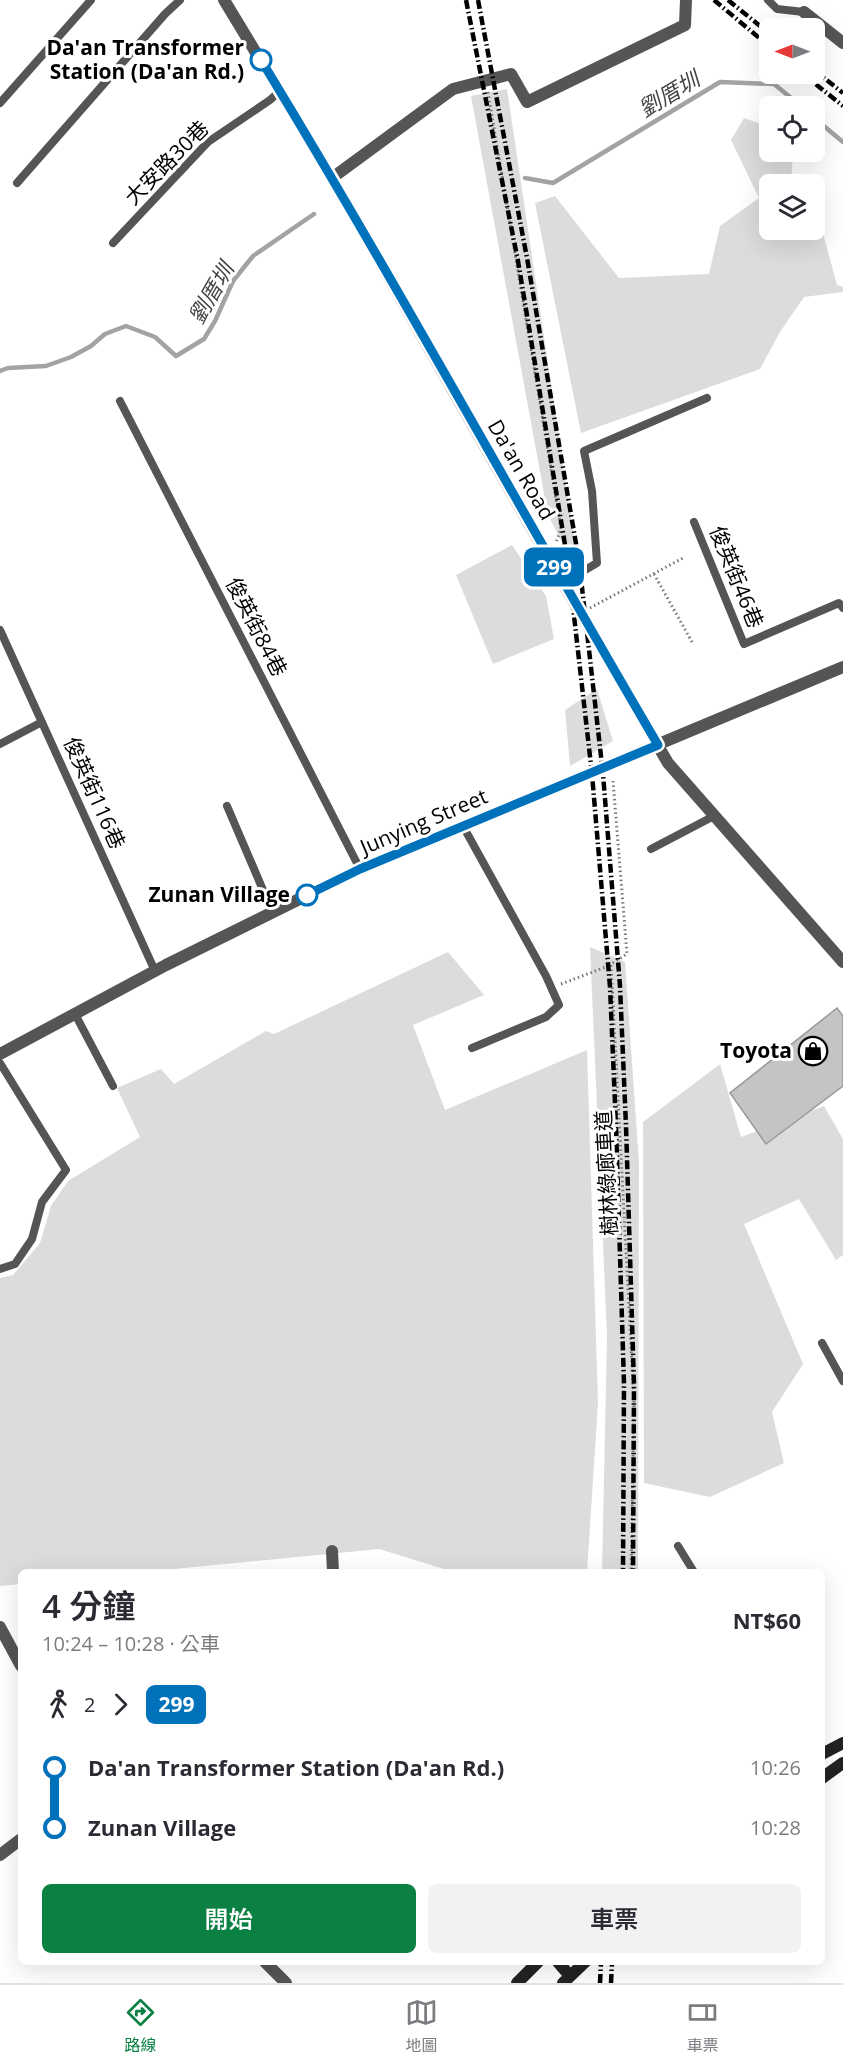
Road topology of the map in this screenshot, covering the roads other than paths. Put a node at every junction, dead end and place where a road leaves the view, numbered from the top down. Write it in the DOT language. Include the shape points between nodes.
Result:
graph roads {
  1 [pos="91,0"];
  2 [pos="180,0"];
  3 [pos="224,0"];
  4 [pos="686,0"];
  5 [pos="768,0"];
  6 [pos="804,12"];
  7 [pos="843,43"];
  8 [pos="280,91"];
  9 [pos="0,103"];
  10 [pos="332,178"];
  11 [pos="17,183"];
  12 [pos="113,243"];
  13 [pos="707,398"];
  14 [pos="120,401"];
  15 [pos="694,522"];
  16 [pos="563,583"];
  17 [pos="843,608"];
  18 [pos="0,630"];
  19 [pos="843,667"];
  20 [pos="42,722"];
  21 [pos="0,744"];
  22 [pos="658,745"];
  23 [pos="227,806"];
  24 [pos="714,816"];
  25 [pos="463,826"];
  26 [pos="651,849"];
  27 [pos="360,869"];
  28 [pos="272,912"];
  29 [pos="843,962"];
  30 [pos="155,971"];
  31 [pos="75,1014"];
  32 [pos="472,1048"];
  33 [pos="0,1054"];
  34 [pos="0,1063"];
  35 [pos="112,1086"];
  36 [pos="0,1269"];
  37 [pos="822,1343"];
  38 [pos="843,1381"];
  39 [pos="678,1546"];
  40 [pos="332,1551"];
  41 [pos="333,1569"];
  42 [pos="692,1569"];
  43 [pos="0,1627"];
  44 [pos="18,1660"];
  45 [pos="843,1743"];
  46 [pos="825,1752"];
  47 [pos="843,1763"];
  48 [pos="825,1776"];
  49 [pos="18,1841"];
  50 [pos="0,1855"];
  51 [pos="268,1965"];
  52 [pos="535,1965"];
  53 [pos="560,1965"];
  54 [pos="582,1965"];
  55 [pos="567,1980"];
  56 [pos="286,1983"];
  57 [pos="517,1983"];
  1 -- 9 [label="lane"];
  2 -- 11 [label="lane"];
  3 -- 8 [label="street, Da'an Road"];
  4 -- 10 [label="street" via="685,25 527,102 511,74 453,89"];
  5 -- 6 [label="lane" via="777,9"];
  6 -- 7 [label="street"];
  8 -- 10 [label="street, Da'an Road"];
  8 -- 12 [label="lane, 大安路30巷" via="208,142"];
  10 -- 16 [label="street, Da'an Road"];
  13 -- 16 [label="lane" via="584,451 592,491 597,564"];
  14 -- 27 [label="lane, 俊英街84巷"];
  15 -- 17 [label="lane, 俊英街46巷" via="744,644 839,603"];
  16 -- 22 [label="street, Da'an Road"];
  18 -- 20 [label="lane, 俊英街116巷"];
  19 -- 22 [label="street, Junying Street"];
  20 -- 21 [label="lane"];
  20 -- 30 [label="lane, 俊英街116巷"];
  22 -- 24 [label="street, Da'an Road" via="668,763"];
  22 -- 25 [label="street, Junying Street"];
  23 -- 28 [label="lane"];
  24 -- 26 [label="lane"];
  24 -- 29 [label="street, Da'an Road"];
  25 -- 27 [label="street, Junying Street"];
  25 -- 32 [label="lane" via="559,1005 546,1017"];
  27 -- 28 [label="street, Junying Street"];
  28 -- 30 [label="street, Junying Street"];
  30 -- 31 [label="street, Junying Street"];
  31 -- 33 [label="street, Junying Street"];
  31 -- 35 [label="lane"];
  34 -- 36 [label="lane" via="66,1170 42,1202 32,1239 15,1263"];
  37 -- 38 [label="lane"];
  39 -- 42 [label="lane"];
  40 -- 41 [label="street"];
  43 -- 44 [label="street"];
  45 -- 46 [label="main road"];
  47 -- 48 [label="main road"];
  49 -- 50 [label="street"];
  51 -- 56 [label="street"];
  52 -- 57 [label="main road"];
  53 -- 55 [label="main road"];
  54 -- 55 [label="main road"];
}
